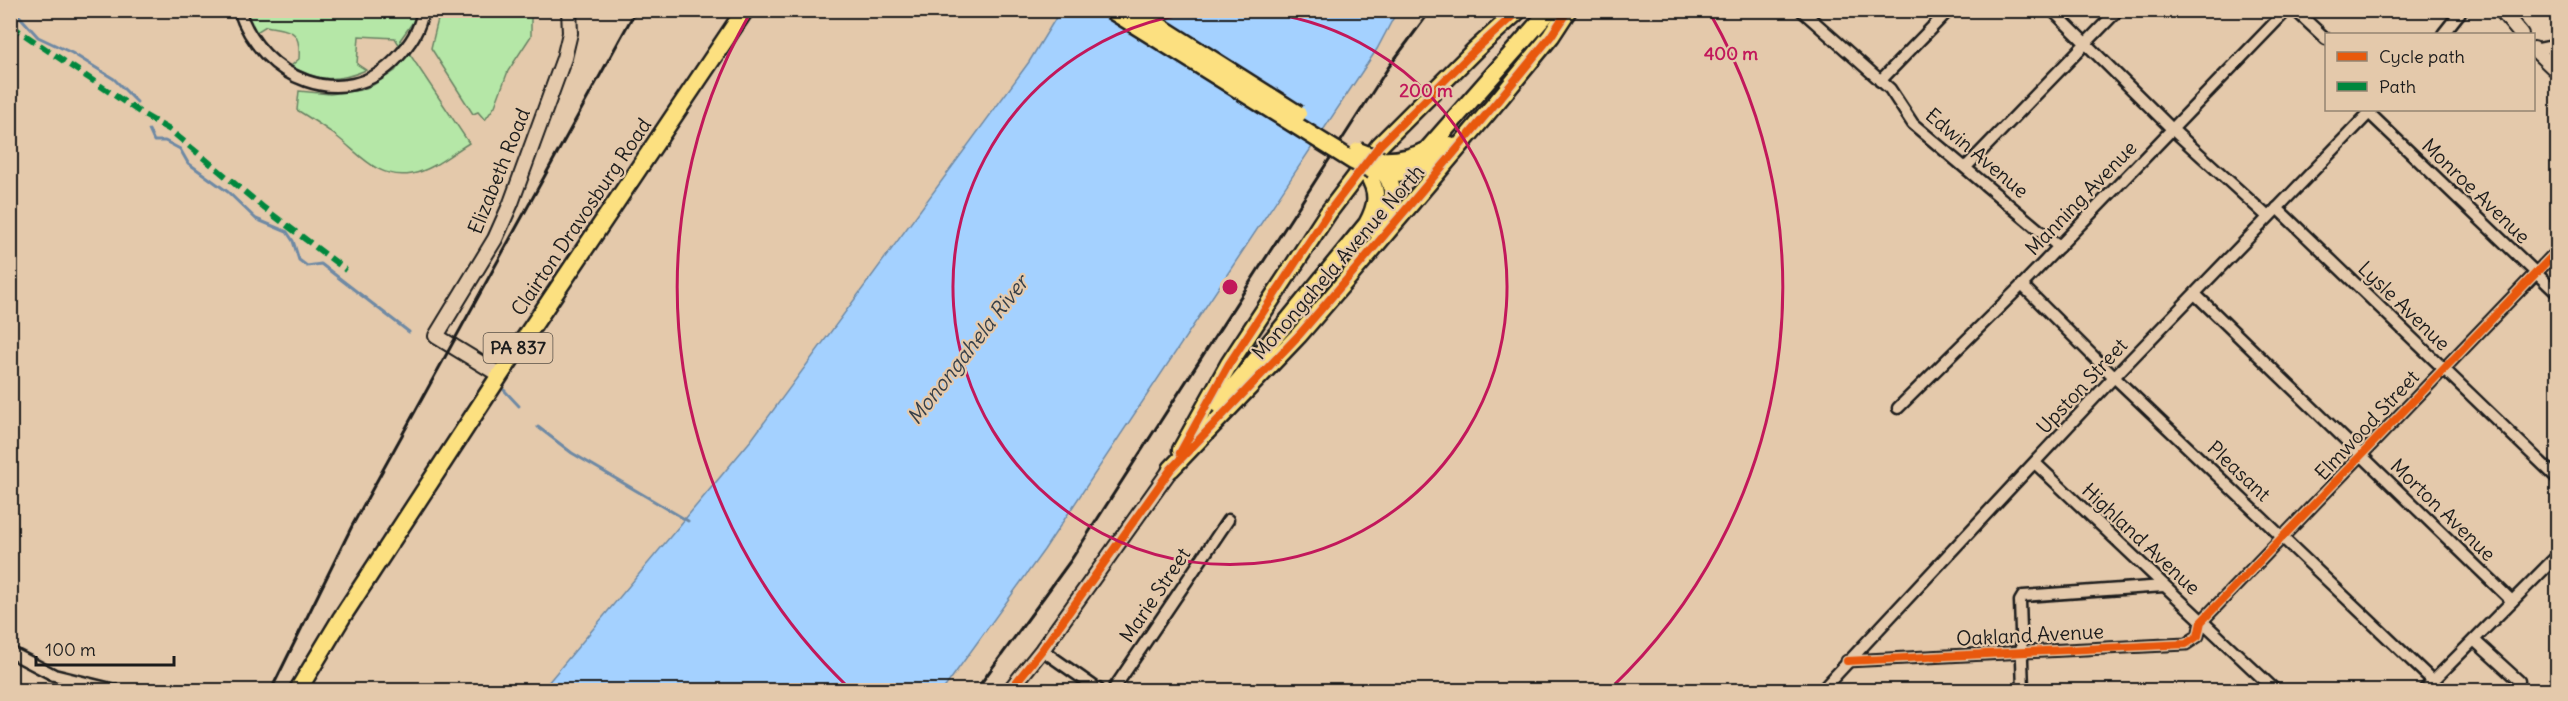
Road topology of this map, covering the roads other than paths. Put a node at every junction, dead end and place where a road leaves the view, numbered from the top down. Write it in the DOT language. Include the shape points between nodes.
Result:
graph roads {
  1 [pos="239,10"];
  2 [pos="423,10"];
  3 [pos="569,10"];
  4 [pos="745,10"];
  5 [pos="1111,10"];
  6 [pos="1134,10"];
  7 [pos="1519,10"];
  8 [pos="1801,10"];
  9 [pos="1949,10"];
  10 [pos="2052,10"];
  11 [pos="2118,10"];
  12 [pos="2287,10"];
  13 [pos="2295,10"];
  14 [pos="2462,10"];
  15 [pos="2501,10"];
  16 [pos="1560,13"];
  17 [pos="2445,33"];
  18 [pos="2520,33"];
  19 [pos="2325,38"];
  20 [pos="2086,43"];
  21 [pos="2558,45"];
  22 [pos="2535,50"];
  23 [pos="2535,51"];
  24 [pos="2558,72"];
  25 [pos="1880,81"];
  26 [pos="2371,111"];
  27 [pos="2173,130"];
  28 [pos="1356,156"];
  29 [pos="1966,167"];
  30 [pos="1377,169"];
  31 [pos="2277,208"];
  32 [pos="2268,217"];
  33 [pos="2059,247"];
  34 [pos="2558,250"];
  35 [pos="2536,274"];
  36 [pos="2022,285"];
  37 [pos="2195,294"];
  38 [pos="2558,294"];
  39 [pos="2442,368"];
  40 [pos="500,375"];
  41 [pos="2114,377"];
  42 [pos="1242,393"];
  43 [pos="1898,408"];
  44 [pos="2361,456"];
  45 [pos="2034,463"];
  46 [pos="1171,469"];
  47 [pos="2558,479"];
  48 [pos="1228,520"];
  49 [pos="2283,537"];
  50 [pos="2558,555"];
  51 [pos="2164,586"];
  52 [pos="2512,601"];
  53 [pos="2201,622"];
  54 [pos="2474,640"];
  55 [pos="1042,650"];
  56 [pos="10,652"];
  57 [pos="2021,652"];
  58 [pos="1847,661"];
  59 [pos="2433,681"];
  60 [pos="2519,681"];
  61 [pos="115,690"];
  62 [pos="298,690"];
  63 [pos="1010,690"];
  64 [pos="1099,690"];
  65 [pos="1113,690"];
  66 [pos="1822,690"];
  67 [pos="2023,690"];
  68 [pos="2275,690"];
  69 [pos="2424,690"];
  1 -- 2 [label="street" via="246,30 277,66 308,82 340,87 386,70 409,45 422,21"];
  3 -- 40 [label="main road, Elizabeth Road" via="570,33 564,58 511,203 495,239 436,336"];
  4 -- 40 [label="main road, Clairton Dravosburg Road / PA 837"];
  5 -- 28 [label="main road, bridge"];
  6 -- 28 [label="main road, bridge"];
  7 -- 46 [label="main road, Monongahela Avenue North" via="1379,146 1328,213 1229,364"];
  8 -- 25 [label="street, Edwin Avenue"];
  9 -- 25 [label="street"];
  10 -- 20 [label="street"];
  11 -- 20 [label="street"];
  12 -- 27 [label="street, Manning Avenue"];
  13 -- 19 [label="street"];
  14 -- 17 [label="street"];
  15 -- 18 [label="main road"];
  16 -- 30 [label="main road" via="1427,150"];
  16 -- 42 [label="main road, Monongahela Avenue North" via="1551,36 1400,218"];
  20 -- 27 [label="street"];
  20 -- 29 [label="street"];
  21 -- 22 [label="street"];
  23 -- 24 [label="main road"];
  25 -- 29 [label="street, Edwin Avenue" via="1890,89 1913,124"];
  26 -- 31 [label="street, Upston Street"];
  26 -- 35 [label="street, Monroe Avenue"];
  27 -- 32 [label="street"];
  27 -- 33 [label="street, Manning Avenue"];
  28 -- 30 [label="main road, bridge"];
  29 -- 33 [label="street, Edwin Avenue"];
  30 -- 42 [label="main road" via="1392,198 1386,219"];
  30 -- 46 [label="main road" via="1377,198 1367,224"];
  31 -- 32 [label="street, Upston Street"];
  31 -- 39 [label="street, Lysle Avenue"];
  32 -- 37 [label="street, Upston Street"];
  33 -- 36 [label="street, Manning Avenue"];
  34 -- 35 [label="street, Elmwood Street"];
  35 -- 38 [label="street, Monroe Avenue"];
  35 -- 39 [label="street, Elmwood Street"];
  36 -- 41 [label="street, Pleasant"];
  36 -- 43 [label="street, Manning Avenue"];
  37 -- 41 [label="street, Upston Street"];
  37 -- 44 [label="street, Morton Avenue"];
  39 -- 44 [label="street, Elmwood Street"];
  39 -- 47 [label="street, Lysle Avenue"];
  40 -- 62 [label="main road, Clairton Dravosburg Road / PA 837"];
  41 -- 45 [label="street, Upston Street"];
  41 -- 49 [label="street, Pleasant"];
  42 -- 46 [label="main road, Monongahela Avenue North"];
  44 -- 49 [label="street, Elmwood Street"];
  44 -- 52 [label="street, Morton Avenue"];
  45 -- 51 [label="street, Highland Avenue"];
  45 -- 58 [label="street, Upston Street"];
  46 -- 55 [label="main road"];
  48 -- 65 [label="street, Marie Street"];
  49 -- 53 [label="street, Elmwood Street"];
  49 -- 59 [label="street, Pleasant"];
  50 -- 52 [label="street"];
  51 -- 53 [label="street, Highland Avenue"];
  51 -- 57 [label="street" via="2027,594 2020,601"];
  52 -- 54 [label="street"];
  53 -- 57 [label="street, Oakland Avenue" via="2198,636 2186,644"];
  53 -- 68 [label="street, Highland Avenue"];
  54 -- 59 [label="street"];
  54 -- 60 [label="street"];
  55 -- 63 [label="main road"];
  55 -- 64 [label="street"];
  56 -- 61 [label="street" via="54,675"];
  57 -- 58 [label="street, Oakland Avenue"];
  57 -- 67 [label="street"];
  58 -- 66 [label="street, Upston Street"];
  59 -- 69 [label="street"];
}
